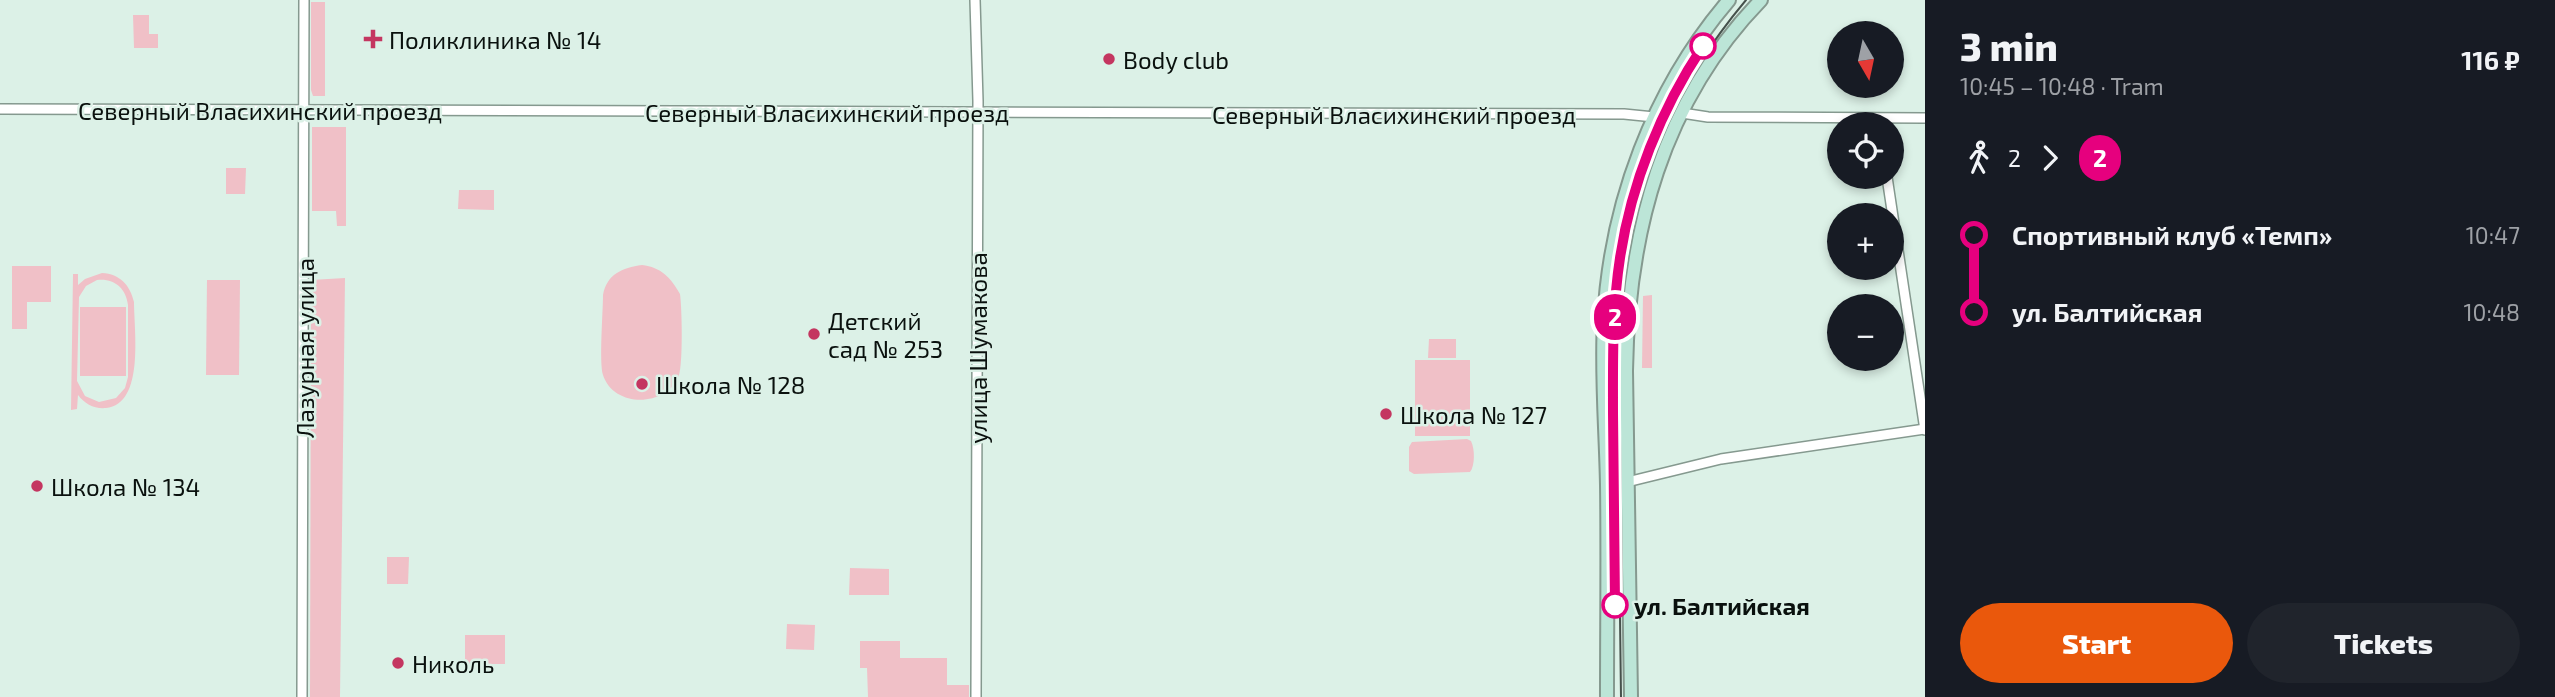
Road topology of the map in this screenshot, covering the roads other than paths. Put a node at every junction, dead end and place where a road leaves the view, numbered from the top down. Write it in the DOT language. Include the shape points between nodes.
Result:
graph roads {
  1 [pos="304,0"];
  2 [pos="975,0"];
  3 [pos="1729,0"];
  4 [pos="1761,0"];
  5 [pos="0,108"];
  6 [pos="304,110"];
  7 [pos="978,112"];
  8 [pos="1682,113"];
  9 [pos="1654,117"];
  10 [pos="1925,118"];
  11 [pos="1904,119"];
  12 [pos="1827,120"];
  13 [pos="1889,189"];
  14 [pos="1925,430"];
  15 [pos="1627,482"];
  16 [pos="1631,677"];
  17 [pos="1607,678"];
  18 [pos="302,697"];
  19 [pos="976,697"];
  20 [pos="1607,697"];
  21 [pos="1631,697"];
  1 -- 6 [label="street, Лазурная улица"];
  2 -- 7 [label="street, улица Шумакова"];
  3 -- 9 [label="main road" via="1679,69"];
  4 -- 8 [label="main road" via="1708,66"];
  5 -- 6 [label="street, Северный Власихинский проезд"];
  6 -- 7 [label="street, Северный Власихинский проезд"];
  6 -- 18 [label="street, Лазурная улица"];
  7 -- 9 [label="street, Северный Власихинский проезд"];
  7 -- 19 [label="street, улица Шумакова"];
  8 -- 12 [label="street"];
  8 -- 15 [label="main road" via="1650,195 1634,258 1627,323"];
  9 -- 17 [label="main road" via="1619,216 1604,321"];
  10 -- 11 [label="street"];
  13 -- 14 [label="street"];
  14 -- 15 [label="street" via="1721,459"];
  15 -- 16 [label="main road"];
  16 -- 17 [label="main road"];
  16 -- 21 [label="main road"];
  17 -- 20 [label="main road"];
}
